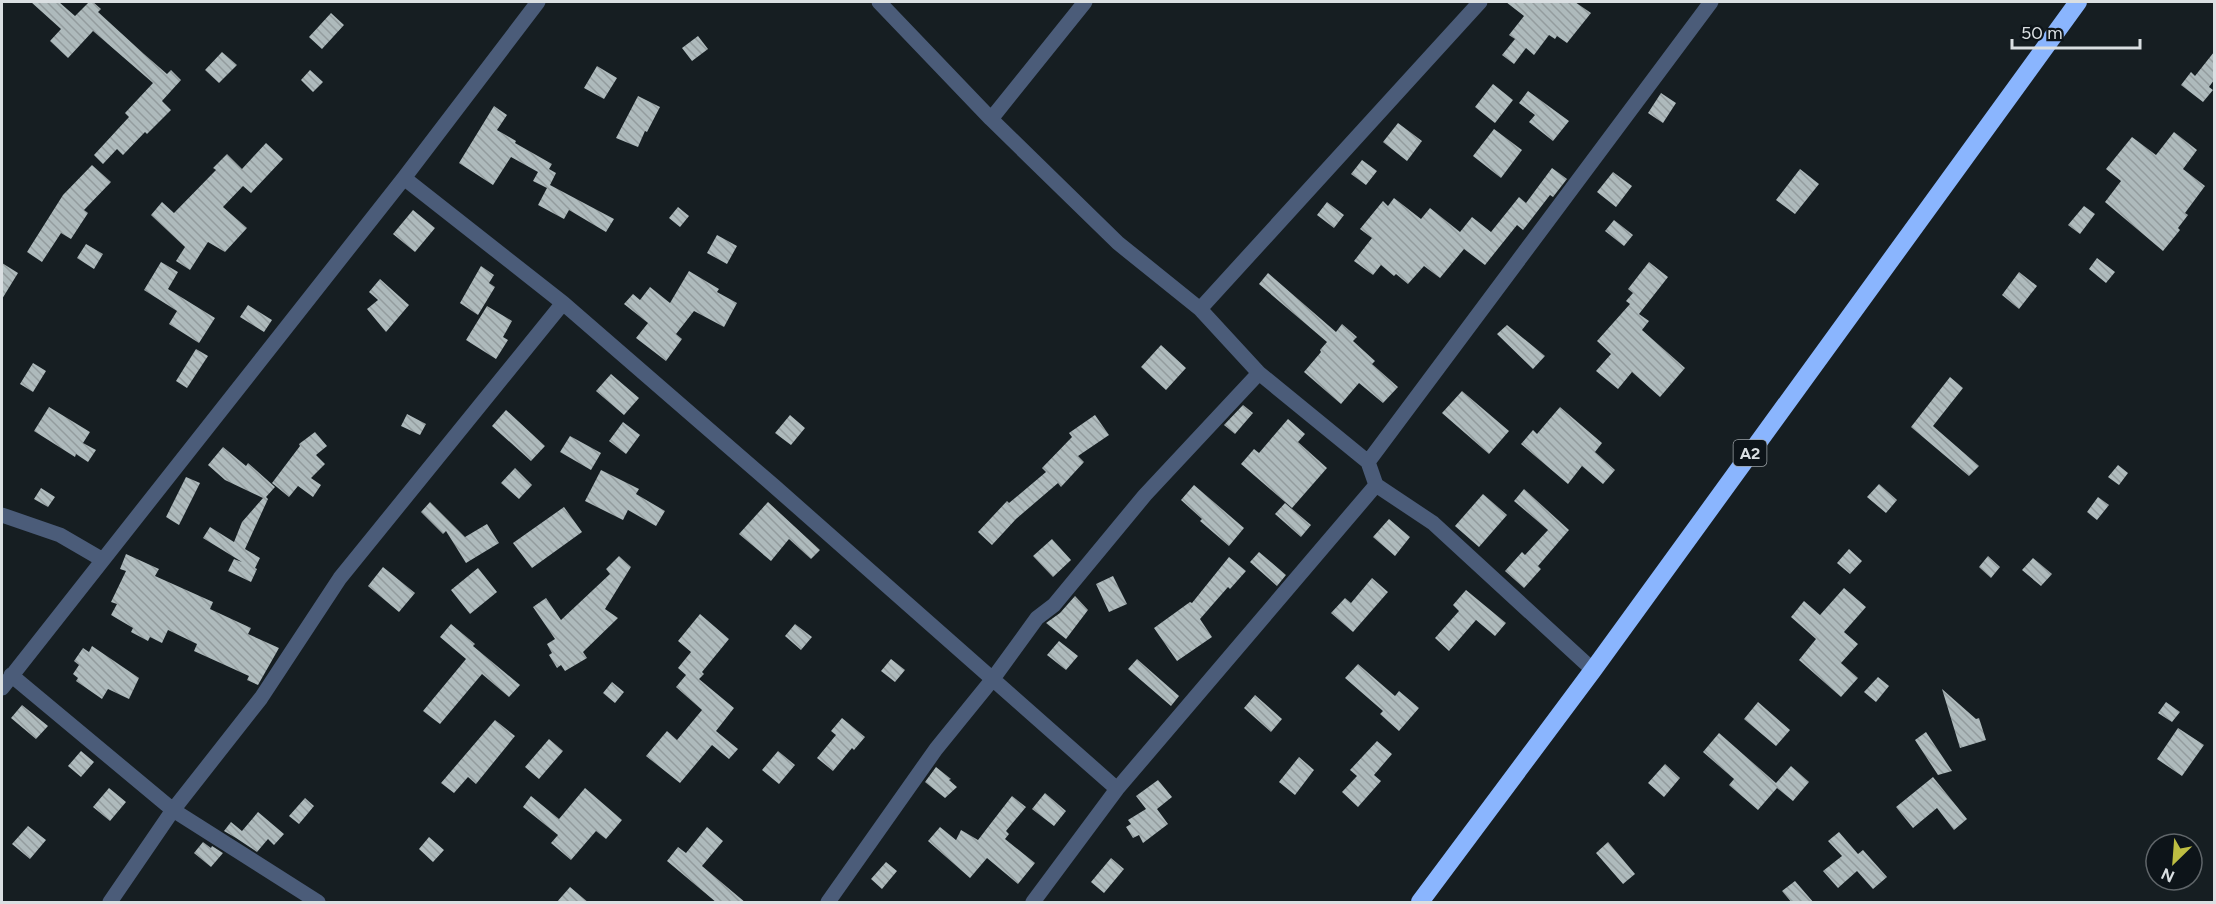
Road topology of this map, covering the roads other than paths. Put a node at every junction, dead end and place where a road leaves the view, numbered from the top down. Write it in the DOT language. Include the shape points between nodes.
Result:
graph roads {
  1 [pos="538,2"];
  2 [pos="879,2"];
  3 [pos="1084,2"];
  4 [pos="1480,2"];
  5 [pos="1711,2"];
  6 [pos="2073,4"];
  7 [pos="991,119"];
  8 [pos="404,178"];
  9 [pos="563,303"];
  10 [pos="1200,309"];
  11 [pos="1259,373"];
  12 [pos="1368,462"];
  13 [pos="1376,485"];
  14 [pos="2,515"];
  15 [pos="103,560"];
  16 [pos="1593,670"];
  17 [pos="11,675"];
  18 [pos="992,680"];
  19 [pos="2,688"];
  20 [pos="1117,789"];
  21 [pos="173,810"];
  22 [pos="110,903"];
  23 [pos="318,903"];
  24 [pos="828,903"];
  25 [pos="1033,903"];
  26 [pos="1420,903"];
  1 -- 8 [label="street"];
  2 -- 7 [label="street"];
  3 -- 7 [label="street"];
  4 -- 10 [label="street"];
  5 -- 12 [label="street"];
  6 -- 16 [label="highway, A2"];
  7 -- 10 [label="street" via="1118,243"];
  8 -- 9 [label="street"];
  8 -- 15 [label="street"];
  9 -- 18 [label="street"];
  9 -- 21 [label="street" via="340,578 261,698"];
  10 -- 11 [label="street"];
  11 -- 12 [label="street"];
  11 -- 18 [label="street" via="1145,495 1054,605 1037,618"];
  12 -- 13 [label="street"];
  13 -- 16 [label="street" via="1433,523"];
  13 -- 20 [label="street"];
  14 -- 15 [label="street" via="60,535"];
  15 -- 17 [label="street"];
  16 -- 26 [label="highway, A2"];
  17 -- 19 [label="street"];
  17 -- 21 [label="street"];
  18 -- 20 [label="street"];
  18 -- 24 [label="street" via="936,749"];
  20 -- 25 [label="street"];
  21 -- 22 [label="street"];
  21 -- 23 [label="street"];
}
